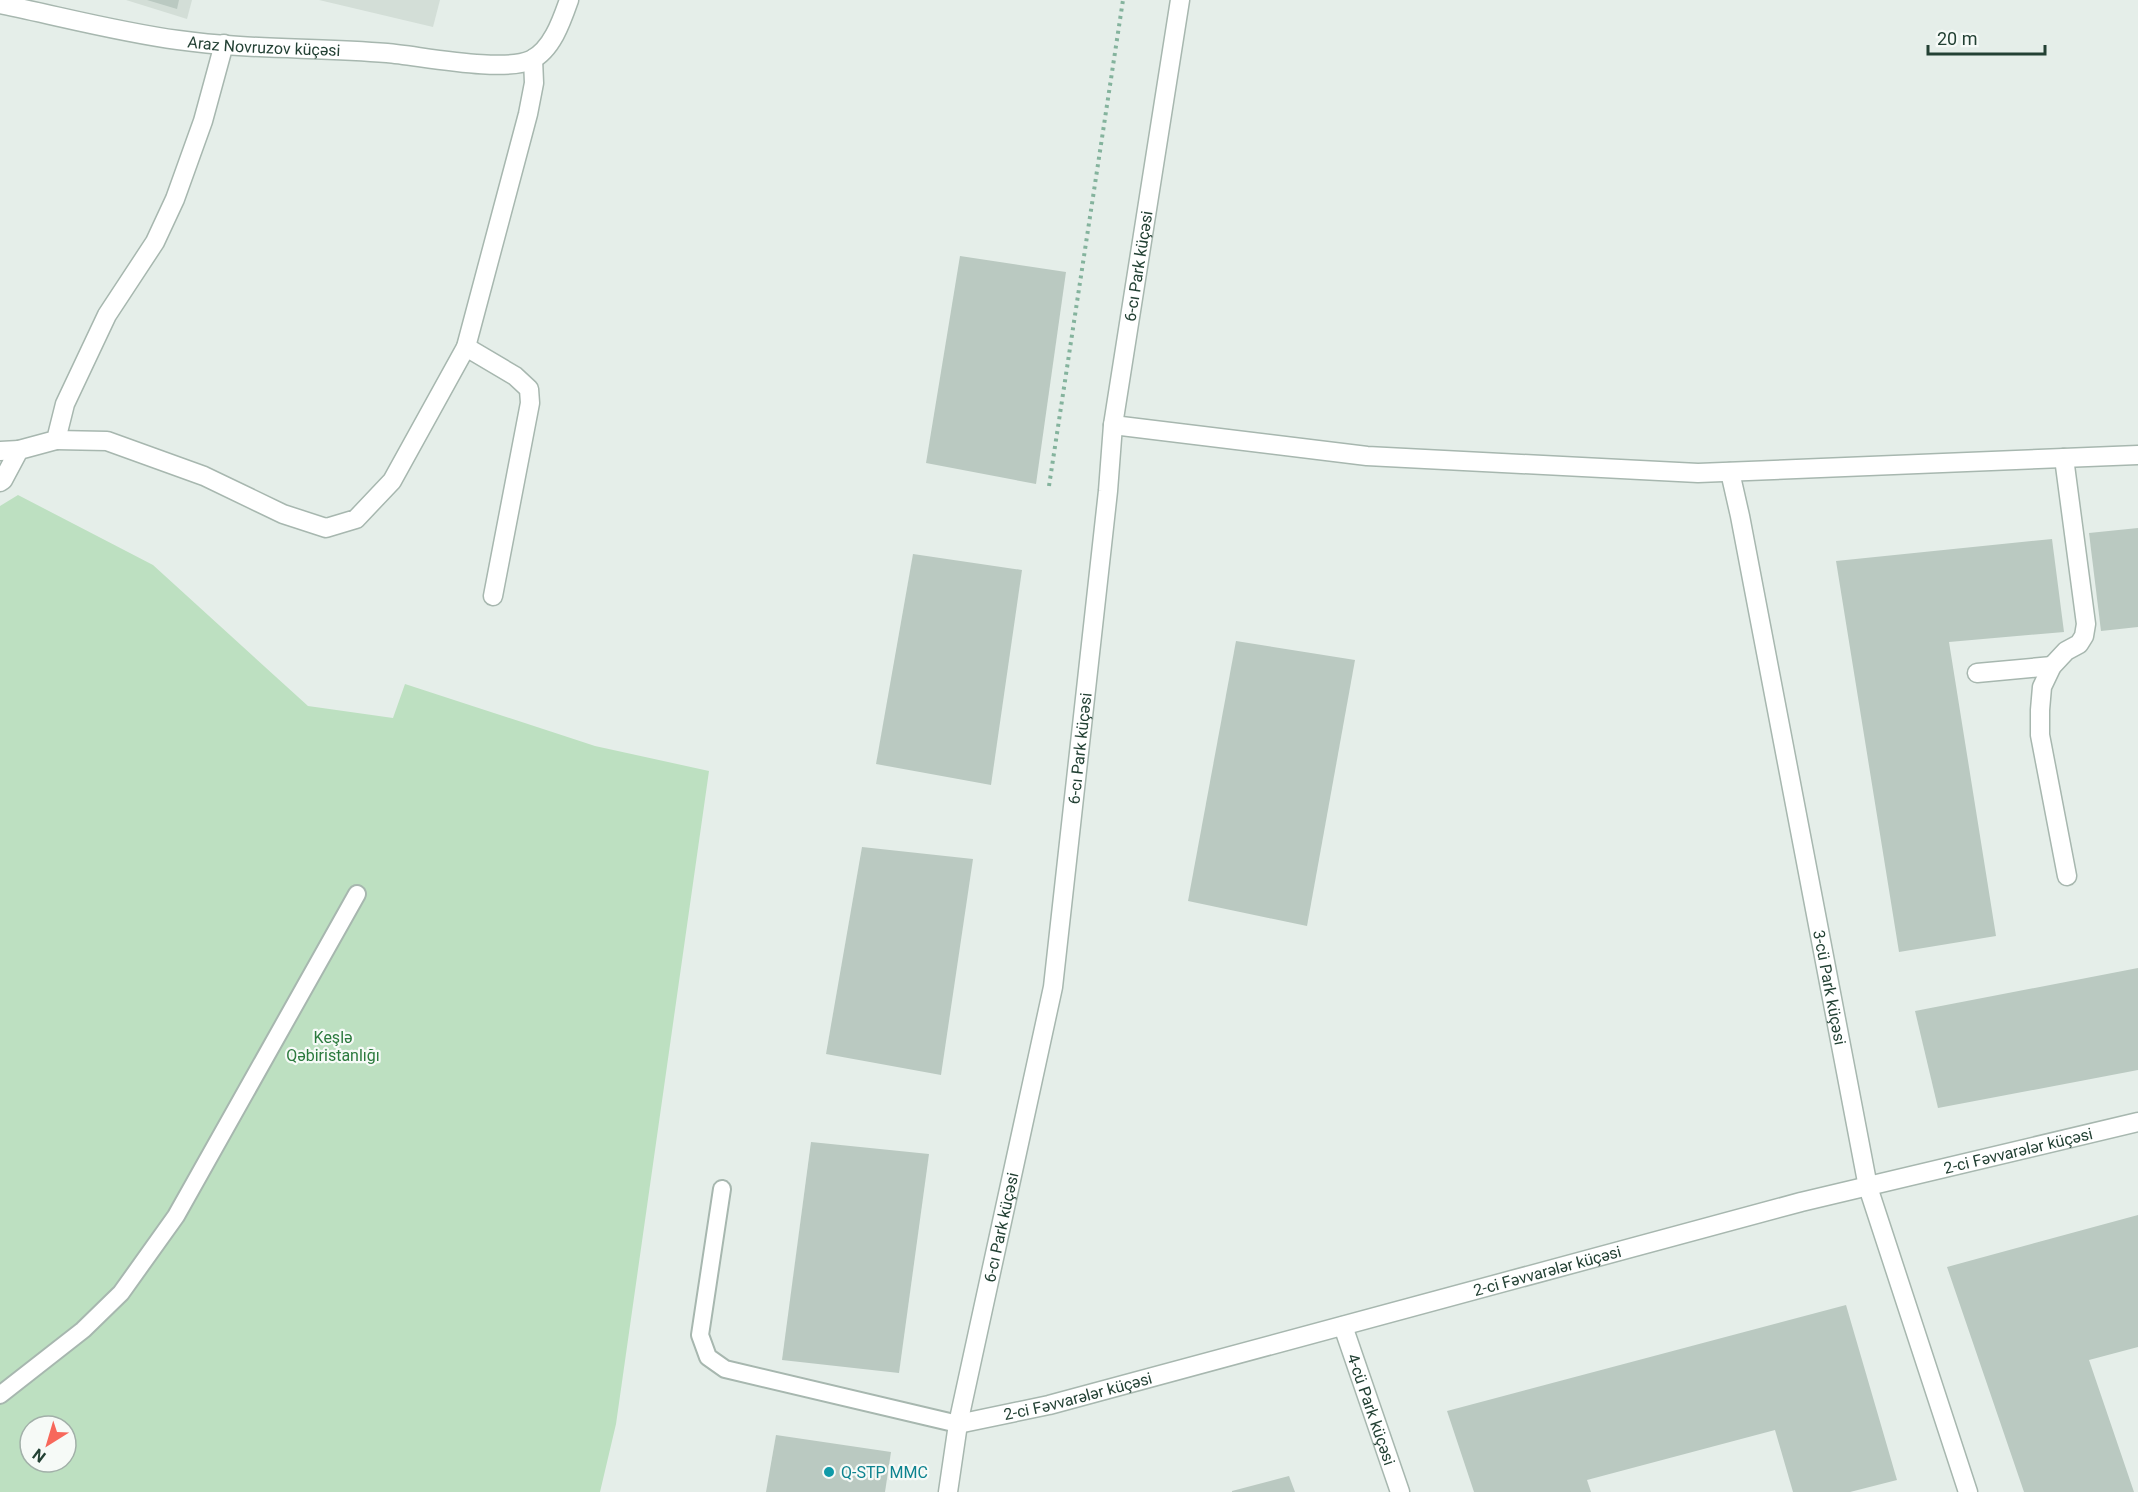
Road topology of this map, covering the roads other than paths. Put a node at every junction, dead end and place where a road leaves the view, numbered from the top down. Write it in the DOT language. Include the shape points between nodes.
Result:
graph roads {
  1 [pos="569,0"];
  2 [pos="1180,0"];
  3 [pos="0,3"];
  4 [pos="224,44"];
  5 [pos="533,59"];
  6 [pos="466,347"];
  7 [pos="1113,425"];
  8 [pos="56,440"];
  9 [pos="20,450"];
  10 [pos="0,451"];
  11 [pos="2138,455"];
  12 [pos="2064,458"];
  13 [pos="1730,472"];
  14 [pos="0,482"];
  15 [pos="493,596"];
  16 [pos="2052,666"];
  17 [pos="1977,673"];
  18 [pos="2067,876"];
  19 [pos="357,894"];
  20 [pos="2138,1122"];
  21 [pos="1868,1187"];
  22 [pos="722,1189"];
  23 [pos="1343,1326"];
  24 [pos="0,1395"];
  25 [pos="958,1424"];
  26 [pos="948,1492"];
  27 [pos="1400,1492"];
  28 [pos="1968,1492"];
  1 -- 5 [label="street" via="549,44"];
  2 -- 7 [label="street, 6-cı Park küçəsi"];
  3 -- 4 [label="street, Araz Novruzov küçəsi" via="126,31"];
  4 -- 5 [label="street, Araz Novruzov küçəsi" via="388,53 490,65 516,65"];
  4 -- 8 [label="street" via="176,199 155,242 107,315 65,404"];
  5 -- 6 [label="street" via="534,83 528,114"];
  6 -- 8 [label="street" via="392,481 356,519 326,528 284,514 204,476 107,441"];
  6 -- 15 [label="street" via="515,376 528,389 530,402"];
  7 -- 13 [label="street" via="1367,456"];
  7 -- 25 [label="street, 6-cı Park küçəsi" via="1053,987"];
  8 -- 9 [label="street"];
  9 -- 10 [label="street"];
  9 -- 14 [label="street"];
  11 -- 12 [label="street"];
  12 -- 13 [label="street"];
  12 -- 16 [label="street" via="2086,624 2079,644"];
  13 -- 21 [label="street, 3-cü Park küçəsi"];
  16 -- 17 [label="street"];
  16 -- 18 [label="street" via="2042,687 2040,735"];
  19 -- 24 [label="lane" via="176,1216 121,1293 84,1330"];
  20 -- 21 [label="street, 2-ci Fəvvarələr küçəsi"];
  21 -- 23 [label="street, 2-ci Fəvvarələr küçəsi"];
  21 -- 28 [label="street, 3-cü Park küçəsi"];
  22 -- 25 [label="lane" via="700,1335 708,1357 725,1369"];
  23 -- 25 [label="street, 2-ci Fəvvarələr küçəsi" via="1049,1405"];
  23 -- 27 [label="street, 4-cü Park küçəsi"];
  25 -- 26 [label="street, 6-cı Park küçəsi"];
}
